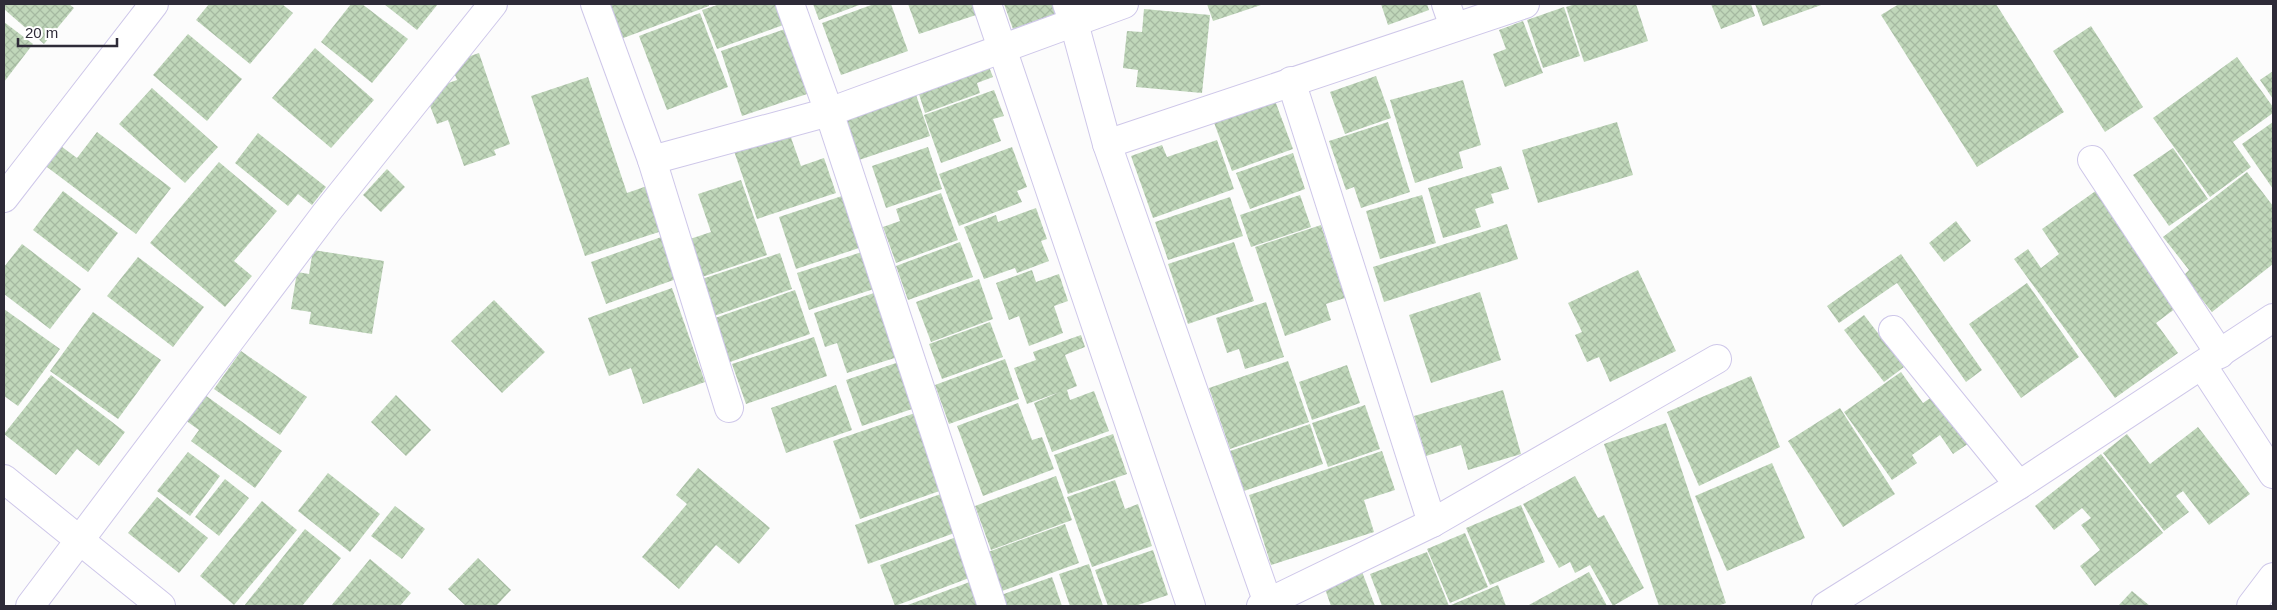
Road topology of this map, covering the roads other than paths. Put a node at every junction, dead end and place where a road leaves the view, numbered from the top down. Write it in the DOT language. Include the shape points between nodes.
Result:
graph roads {
  1 [pos="154,4"];
  2 [pos="493,4"];
  3 [pos="595,4"];
  4 [pos="790,4"];
  5 [pos="987,4"];
  6 [pos="1124,4"];
  7 [pos="1525,4"];
  8 [pos="1070,13"];
  9 [pos="1450,15"];
  10 [pos="1003,48"];
  11 [pos="1291,81"];
  12 [pos="829,112"];
  13 [pos="1107,144"];
  14 [pos="652,160"];
  15 [pos="2092,160"];
  16 [pos="7,188"];
  17 [pos="2273,318"];
  18 [pos="1893,330"];
  19 [pos="1717,359"];
  20 [pos="2211,360"];
  21 [pos="729,408"];
  22 [pos="2273,474"];
  23 [pos="4,479"];
  24 [pos="2019,485"];
  25 [pos="1432,522"];
  26 [pos="77,540"];
  27 [pos="2273,577"];
  28 [pos="30,606"];
  29 [pos="161,606"];
  30 [pos="992,606"];
  31 [pos="1191,606"];
  32 [pos="1266,606"];
  33 [pos="1826,606"];
  34 [pos="2251,606"];
  1 -- 16 [label="street"];
  2 -- 26 [label="street" via="320,221"];
  3 -- 14 [label="street"];
  4 -- 12 [label="street"];
  5 -- 10 [label="street"];
  6 -- 8 [label="street"];
  7 -- 9 [label="street"];
  8 -- 10 [label="street"];
  8 -- 13 [label="street"];
  9 -- 11 [label="street"];
  10 -- 12 [label="street"];
  10 -- 31 [label="street"];
  11 -- 13 [label="street"];
  11 -- 25 [label="street"];
  12 -- 14 [label="street"];
  12 -- 30 [label="street"];
  13 -- 32 [label="street"];
  14 -- 21 [label="street"];
  15 -- 20 [label="street"];
  17 -- 20 [label="street"];
  18 -- 24 [label="street"];
  19 -- 25 [label="street"];
  20 -- 22 [label="street"];
  20 -- 24 [label="street"];
  23 -- 26 [label="street"];
  24 -- 33 [label="street"];
  25 -- 32 [label="street"];
  26 -- 28 [label="street"];
  26 -- 29 [label="street"];
  27 -- 34 [label="street"];
}
